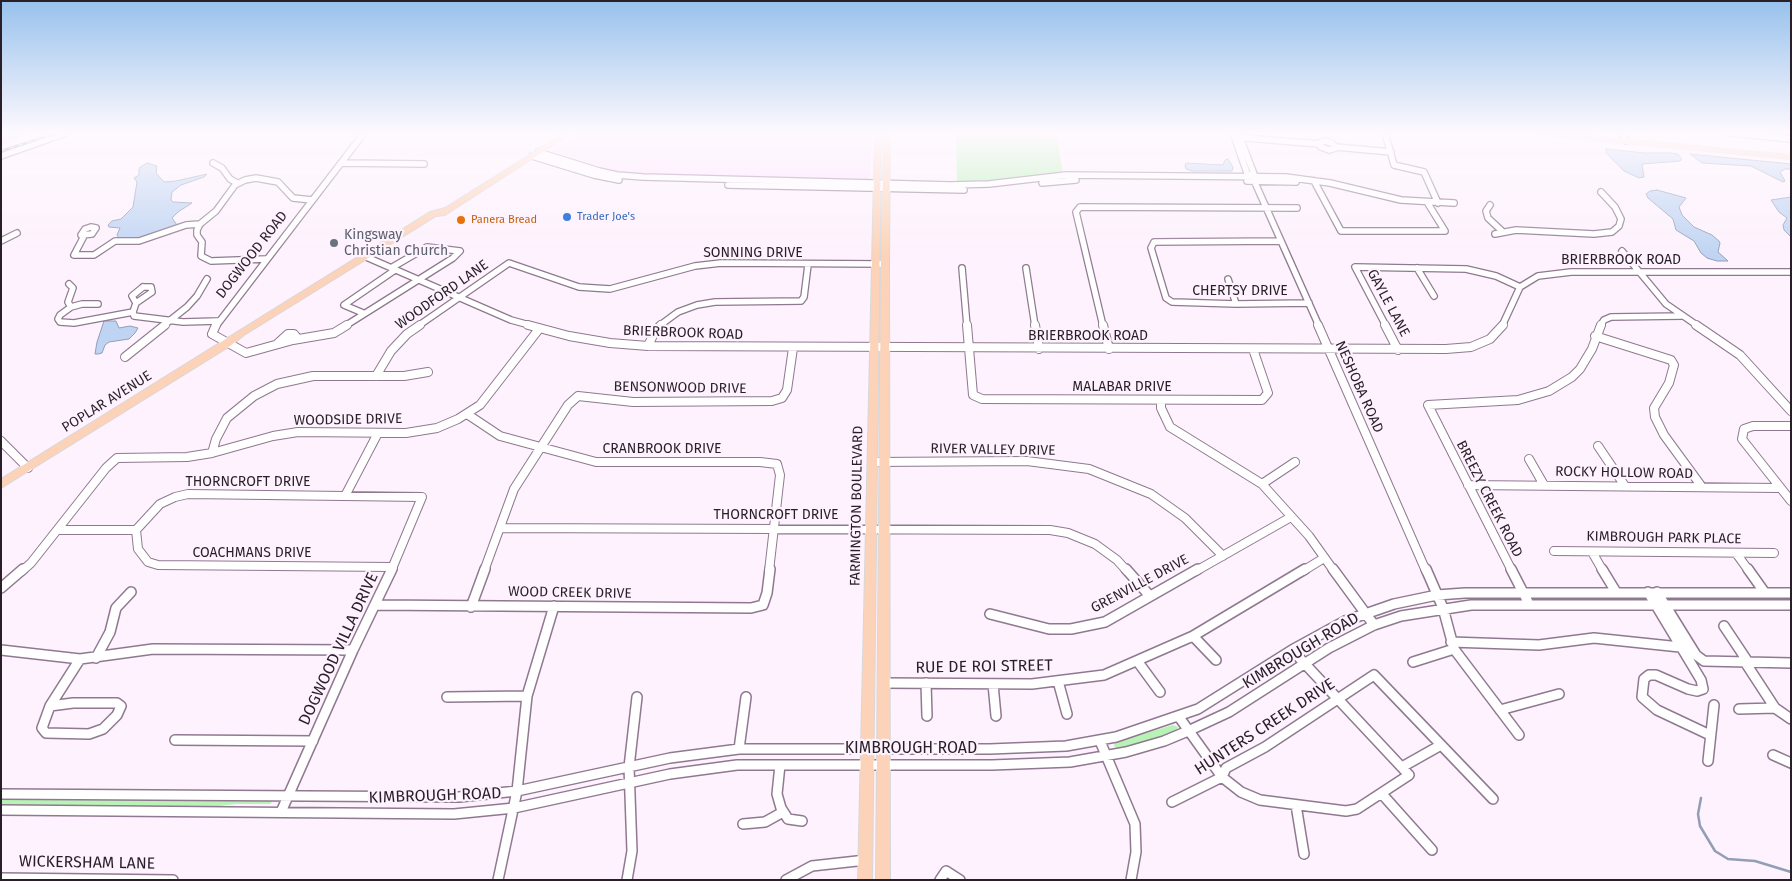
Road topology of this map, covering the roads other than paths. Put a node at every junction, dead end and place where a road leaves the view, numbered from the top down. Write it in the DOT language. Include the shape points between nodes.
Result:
graph roads {
  1 [pos="226,174"];
  2 [pos="332,174"];
  3 [pos="503,174"];
  4 [pos="592,174"];
  5 [pos="881,174"];
  6 [pos="883,174"];
  7 [pos="1248,174"];
  8 [pos="1425,174"];
  9 [pos="1253,179"];
  10 [pos="1314,180"];
  11 [pos="237,182"];
  12 [pos="882,186"];
  13 [pos="1601,192"];
  14 [pos="312,200"];
  15 [pos="1427,202"];
  16 [pos="1438,202"];
  17 [pos="1454,203"];
  18 [pos="1490,205"];
  19 [pos="1266,208"];
  20 [pos="1297,208"];
  21 [pos="200,224"];
  22 [pos="1502,231"];
  23 [pos="17,233"];
  24 [pos="1495,234"];
  25 [pos="84,236"];
  26 [pos="1,241"];
  27 [pos="1281,241"];
  28 [pos="1622,251"];
  29 [pos="367,258"];
  30 [pos="266,259"];
  31 [pos="509,263"];
  32 [pos="880,264"];
  33 [pos="808,265"];
  34 [pos="962,268"];
  35 [pos="1026,268"];
  36 [pos="1417,268"];
  37 [pos="393,269"];
  38 [pos="1639,272"];
  39 [pos="1791,272"];
  40 [pos="207,278"];
  41 [pos="417,279"];
  42 [pos="1228,279"];
  43 [pos="69,284"];
  44 [pos="1520,287"];
  45 [pos="1434,296"];
  46 [pos="459,298"];
  47 [pos="136,303"];
  48 [pos="1309,303"];
  49 [pos="98,304"];
  50 [pos="1236,304"];
  51 [pos="71,307"];
  52 [pos="133,312"];
  53 [pos="363,314"];
  54 [pos="1682,316"];
  55 [pos="171,320"];
  56 [pos="218,321"];
  57 [pos="539,329"];
  58 [pos="1595,336"];
  59 [pos="227,344"];
  60 [pos="648,346"];
  61 [pos="794,348"];
  62 [pos="879,348"];
  63 [pos="968,349"];
  64 [pos="1039,349"];
  65 [pos="1109,349"];
  66 [pos="1253,349"];
  67 [pos="1329,349"];
  68 [pos="1398,350"];
  69 [pos="125,357"];
  70 [pos="428,372"];
  71 [pos="376,376"];
  72 [pos="1162,400"];
  73 [pos="1791,411"];
  74 [pos="467,414"];
  75 [pos="1791,426"];
  76 [pos="378,433"];
  77 [pos="1,441"];
  78 [pos="1598,446"];
  79 [pos="541,448"];
  80 [pos="212,453"];
  81 [pos="1529,459"];
  82 [pos="873,462"];
  83 [pos="885,462"];
  84 [pos="1295,462"];
  85 [pos="28,468"];
  86 [pos="1,484"];
  87 [pos="1262,484"];
  88 [pos="1468,485"];
  89 [pos="1544,485"];
  90 [pos="1625,486"];
  91 [pos="1702,487"];
  92 [pos="1779,488"];
  93 [pos="345,496"];
  94 [pos="422,497"];
  95 [pos="1791,501"];
  96 [pos="1291,517"];
  97 [pos="500,528"];
  98 [pos="774,529"];
  99 [pos="58,530"];
  100 [pos="136,530"];
  101 [pos="872,530"];
  102 [pos="884,530"];
  103 [pos="1554,551"];
  104 [pos="1592,552"];
  105 [pos="1736,553"];
  106 [pos="1774,553"];
  107 [pos="1223,556"];
  108 [pos="1324,558"];
  109 [pos="393,567"];
  110 [pos="1,588"];
  111 [pos="131,592"];
  112 [pos="1523,592"];
  113 [pos="1616,592"];
  114 [pos="1653,592"];
  115 [pos="1765,593"];
  116 [pos="1791,593"];
  117 [pos="1149,595"];
  118 [pos="1437,595"];
  119 [pos="1530,604"];
  120 [pos="376,605"];
  121 [pos="1660,605"];
  122 [pos="1791,605"];
  123 [pos="554,606"];
  124 [pos="471,607"];
  125 [pos="1443,608"];
  126 [pos="1364,613"];
  127 [pos="990,614"];
  128 [pos="1374,625"];
  129 [pos="1724,626"];
  130 [pos="1193,636"];
  131 [pos="1453,646"];
  132 [pos="1680,647"];
  133 [pos="1,650"];
  134 [pos="353,650"];
  135 [pos="1292,650"];
  136 [pos="96,658"];
  137 [pos="80,659"];
  138 [pos="1216,660"];
  139 [pos="1138,662"];
  140 [pos="1413,662"];
  141 [pos="1747,662"];
  142 [pos="1305,663"];
  143 [pos="1791,663"];
  144 [pos="1058,681"];
  145 [pos="926,682"];
  146 [pos="884,683"];
  147 [pos="993,684"];
  148 [pos="1160,692"];
  149 [pos="1559,694"];
  150 [pos="527,696"];
  151 [pos="447,697"];
  152 [pos="637,697"];
  153 [pos="746,697"];
  154 [pos="1338,697"];
  155 [pos="1714,705"];
  156 [pos="50,706"];
  157 [pos="1775,708"];
  158 [pos="1739,709"];
  159 [pos="1500,710"];
  160 [pos="1067,714"];
  161 [pos="927,716"];
  162 [pos="996,716"];
  163 [pos="1179,717"];
  164 [pos="1791,719"];
  165 [pos="1188,731"];
  166 [pos="1519,735"];
  167 [pos="1710,735"];
  168 [pos="175,740"];
  169 [pos="312,741"];
  170 [pos="1100,741"];
  171 [pos="1441,745"];
  172 [pos="867,748"];
  173 [pos="740,749"];
  174 [pos="883,749"];
  175 [pos="1773,755"];
  176 [pos="1106,756"];
  177 [pos="1708,761"];
  178 [pos="1791,763"];
  179 [pos="780,764"];
  180 [pos="867,764"];
  181 [pos="883,764"];
  182 [pos="629,767"];
  183 [pos="1402,767"];
  184 [pos="1222,777"];
  185 [pos="628,784"];
  186 [pos="517,791"];
  187 [pos="1,794"];
  188 [pos="1382,794"];
  189 [pos="289,796"];
  190 [pos="1493,799"];
  191 [pos="1172,802"];
  192 [pos="1296,805"];
  193 [pos="514,808"];
  194 [pos="1,810"];
  195 [pos="281,812"];
  196 [pos="783,812"];
  197 [pos="802,822"];
  198 [pos="743,824"];
  199 [pos="1432,850"];
  200 [pos="1304,854"];
  201 [pos="866,860"];
  202 [pos="1,878"];
  203 [pos="173,880"];
  204 [pos="498,880"];
  205 [pos="627,880"];
  206 [pos="786,880"];
  207 [pos="865,880"];
  208 [pos="883,880"];
  209 [pos="940,880"];
  210 [pos="960,880"];
  211 [pos="1131,880"];
  1 -- 11 [label="street"];
  2 -- 14 [label="street, DOGWOOD ROAD"];
  3 -- 29 [label="main road, POPLAR AVENUE"];
  4 -- 12 [label="street" via="632,181"];
  5 -- 12 [label="main road, FARMINGTON BOULEVARD"];
  6 -- 12 [label="main road, FARMINGTON BOULEVARD"];
  7 -- 9 [label="street, NESHOBA ROAD"];
  8 -- 16 [label="street"];
  9 -- 10 [label="street"];
  9 -- 12 [label="street" via="1084,179 989,190"];
  9 -- 19 [label="street, NESHOBA ROAD"];
  10 -- 15 [label="street" via="1387,197"];
  10 -- 15 [label="street" via="1341,231 1445,231"];
  11 -- 14 [label="street" via="256,178 278,182 293,198"];
  11 -- 21 [label="street" via="216,211"];
  12 -- 32 [label="main road, FARMINGTON BOULEVARD"];
  13 -- 22 [label="street" via="1621,218 1619,226 1612,232"];
  14 -- 30 [label="street, DOGWOOD ROAD"];
  15 -- 16 [label="street"];
  16 -- 17 [label="street"];
  18 -- 22 [label="street" via="1486,211 1488,218"];
  19 -- 20 [label="street"];
  19 -- 27 [label="street, NESHOBA ROAD"];
  19 -- 65 [label="street" via="1080,207 1076,212"];
  21 -- 25 [label="street" via="186,225 139,241 115,241 94,255 74,254"];
  21 -- 30 [label="street" via="197,232 202,242 201,256 211,261"];
  22 -- 24 [label="street"];
  23 -- 26 [label="street"];
  27 -- 48 [label="street, NESHOBA ROAD"];
  27 -- 50 [label="street, CHERTSY DRIVE" via="1154,242 1151,248 1166,298 1172,302"];
  28 -- 38 [label="street"];
  29 -- 37 [label="street, BRIERBROOK ROAD"];
  29 -- 59 [label="main road, POPLAR AVENUE" via="241,332"];
  30 -- 56 [label="street, DOGWOOD ROAD"];
  31 -- 33 [label="street, SONNING DRIVE" via="579,286 610,289 695,266 721,263"];
  31 -- 46 [label="street, WOODFORD LANE"];
  32 -- 33 [label="street, SONNING DRIVE"];
  32 -- 62 [label="main road, FARMINGTON BOULEVARD"];
  33 -- 60 [label="street" via="801,301 697,305 664,321 654,331"];
  34 -- 63 [label="street"];
  35 -- 64 [label="street"];
  36 -- 44 [label="street" via="1472,270"];
  36 -- 45 [label="street"];
  36 -- 68 [label="street, GAYLE LANE" via="1355,267"];
  37 -- 41 [label="street, BRIERBROOK ROAD"];
  37 -- 41 [label="street" via="428,247 460,251"];
  37 -- 53 [label="street" via="344,304"];
  38 -- 39 [label="street, BRIERBROOK ROAD"];
  38 -- 44 [label="street, BRIERBROOK ROAD" via="1550,273"];
  38 -- 54 [label="street" via="1666,304"];
  40 -- 55 [label="street" via="197,296"];
  41 -- 46 [label="street, BRIERBROOK ROAD"];
  41 -- 53 [label="street"];
  42 -- 50 [label="street"];
  43 -- 51 [label="street" via="73,288 68,302"];
  44 -- 68 [label="street, BRIERBROOK ROAD" via="1501,328 1490,339 1471,347 1446,350"];
  46 -- 57 [label="street, BRIERBROOK ROAD"];
  46 -- 71 [label="street, WOODFORD LANE" via="401,339"];
  47 -- 52 [label="street"];
  48 -- 50 [label="street, CHERTSY DRIVE"];
  48 -- 67 [label="street, NESHOBA ROAD"];
  49 -- 51 [label="street"];
  51 -- 52 [label="street" via="60,315 60,322"];
  52 -- 55 [label="street" via="134,316"];
  53 -- 59 [label="street" via="334,333 298,339 294,334 288,334 276,345 246,354"];
  54 -- 58 [label="street" via="1611,317 1601,323"];
  54 -- 73 [label="street" via="1740,355"];
  55 -- 56 [label="street"];
  55 -- 69 [label="street"];
  56 -- 59 [label="street" via="212,334"];
  57 -- 60 [label="street, BRIERBROOK ROAD" via="586,339"];
  57 -- 74 [label="street, WOODSIDE DRIVE" via="488,397"];
  58 -- 88 [label="street, BREEZY CREEK ROAD" via="1592,350 1580,369 1549,390 1518,400 1428,405"];
  58 -- 91 [label="street" via="1671,360 1674,365 1669,383 1654,408 1655,417 1664,435"];
  59 -- 85 [label="main road, POPLAR AVENUE"];
  60 -- 61 [label="street, BRIERBROOK ROAD"];
  61 -- 62 [label="street, BRIERBROOK ROAD"];
  61 -- 79 [label="street, BENSONWOOD DRIVE" via="787,390 782,398 772,402 633,402 578,396 568,405"];
  62 -- 63 [label="street, BRIERBROOK ROAD"];
  62 -- 82 [label="main road, FARMINGTON BOULEVARD"];
  62 -- 83 [label="main road, FARMINGTON BOULEVARD"];
  63 -- 64 [label="street, BRIERBROOK ROAD"];
  63 -- 72 [label="street, MALABAR DRIVE" via="973,395 982,399"];
  64 -- 65 [label="street, BRIERBROOK ROAD"];
  65 -- 66 [label="street, BRIERBROOK ROAD"];
  66 -- 67 [label="street, BRIERBROOK ROAD"];
  66 -- 72 [label="street, MALABAR DRIVE" via="1268,394 1262,400"];
  67 -- 68 [label="street, BRIERBROOK ROAD"];
  67 -- 118 [label="street, NESHOBA ROAD"];
  70 -- 71 [label="street"];
  71 -- 80 [label="street" via="306,377 265,389 245,401 227,418"];
  72 -- 87 [label="street" via="1161,408 1170,427"];
  74 -- 76 [label="street, WOODSIDE DRIVE" via="427,430"];
  74 -- 79 [label="street, CRANBROOK DRIVE" via="500,436"];
  75 -- 92 [label="street" via="1753,426 1742,432 1742,440"];
  76 -- 80 [label="street, WOODSIDE DRIVE" via="298,432"];
  76 -- 93 [label="street"];
  77 -- 85 [label="street"];
  78 -- 90 [label="street"];
  79 -- 97 [label="street" via="514,489"];
  79 -- 98 [label="street, CRANBROOK DRIVE" via="596,462 777,464 780,475"];
  80 -- 99 [label="street, WOODSIDE DRIVE" via="187,457 117,458"];
  81 -- 89 [label="street"];
  82 -- 83 [label="street, RIVER VALLEY DRIVE"];
  82 -- 101 [label="main road, FARMINGTON BOULEVARD"];
  83 -- 102 [label="main road, FARMINGTON BOULEVARD"];
  83 -- 107 [label="street, RIVER VALLEY DRIVE" via="1027,461 1089,469 1151,494 1185,518"];
  84 -- 87 [label="street"];
  85 -- 86 [label="main road, POPLAR AVENUE"];
  87 -- 96 [label="street"];
  88 -- 89 [label="street, ROCKY HOLLOW ROAD"];
  88 -- 112 [label="street, BREEZY CREEK ROAD"];
  89 -- 90 [label="street, ROCKY HOLLOW ROAD"];
  90 -- 91 [label="street, ROCKY HOLLOW ROAD"];
  91 -- 92 [label="street, ROCKY HOLLOW ROAD"];
  92 -- 95 [label="street"];
  93 -- 94 [label="street, THORNCROFT DRIVE"];
  93 -- 100 [label="street, THORNCROFT DRIVE" via="188,494 164,502"];
  94 -- 109 [label="street, DOGWOOD VILLA DRIVE"];
  96 -- 107 [label="street, GRENVILLE DRIVE"];
  96 -- 108 [label="street"];
  97 -- 98 [label="street, THORNCROFT DRIVE"];
  97 -- 124 [label="street"];
  98 -- 101 [label="street, THORNCROFT DRIVE"];
  98 -- 123 [label="street, WOOD CREEK DRIVE" via="763,605 751,608"];
  99 -- 100 [label="street"];
  99 -- 110 [label="street" via="31,563"];
  100 -- 109 [label="street, COACHMANS DRIVE" via="138,549 148,562 158,565"];
  101 -- 102 [label="street, THORNCROFT DRIVE"];
  101 -- 172 [label="main road, FARMINGTON BOULEVARD"];
  102 -- 117 [label="street, THORNCROFT DRIVE" via="1050,530 1068,533 1095,544 1117,560"];
  102 -- 146 [label="main road, FARMINGTON BOULEVARD"];
  103 -- 104 [label="street, KIMBROUGH PARK PLACE"];
  104 -- 105 [label="street, KIMBROUGH PARK PLACE"];
  104 -- 113 [label="street"];
  105 -- 106 [label="street, KIMBROUGH PARK PLACE"];
  105 -- 115 [label="street"];
  107 -- 117 [label="street, GRENVILLE DRIVE"];
  108 -- 126 [label="street"];
  108 -- 130 [label="street, RUE DE ROI STREET"];
  109 -- 120 [label="street, DOGWOOD VILLA DRIVE"];
  111 -- 136 [label="street" via="116,608 110,632"];
  112 -- 113 [label="street, KIMBROUGH ROAD"];
  112 -- 118 [label="street, KIMBROUGH ROAD"];
  112 -- 119 [label="street, BREEZY CREEK ROAD"];
  113 -- 114 [label="street, KIMBROUGH ROAD"];
  114 -- 115 [label="street, KIMBROUGH ROAD"];
  114 -- 121 [label="street"];
  115 -- 116 [label="street, KIMBROUGH ROAD"];
  117 -- 127 [label="street, GRENVILLE DRIVE" via="1104,622 1071,629 1049,629"];
  118 -- 125 [label="street, NESHOBA ROAD"];
  118 -- 126 [label="street, KIMBROUGH ROAD"];
  119 -- 121 [label="street, KIMBROUGH ROAD"];
  119 -- 125 [label="street, KIMBROUGH ROAD"];
  120 -- 124 [label="street, WOOD CREEK DRIVE"];
  120 -- 134 [label="street, DOGWOOD VILLA DRIVE"];
  121 -- 122 [label="street, KIMBROUGH ROAD"];
  121 -- 132 [label="street"];
  121 -- 141 [label="street" via="1700,659"];
  123 -- 124 [label="street, WOOD CREEK DRIVE"];
  123 -- 150 [label="street"];
  125 -- 128 [label="street, KIMBROUGH ROAD"];
  125 -- 131 [label="street, NESHOBA ROAD"];
  126 -- 128 [label="street"];
  126 -- 135 [label="street, KIMBROUGH ROAD"];
  128 -- 142 [label="street, KIMBROUGH ROAD"];
  129 -- 141 [label="street"];
  130 -- 138 [label="street"];
  130 -- 139 [label="street, RUE DE ROI STREET"];
  131 -- 132 [label="street" via="1539,645 1594,638"];
  131 -- 140 [label="street"];
  131 -- 159 [label="street"];
  132 -- 167 [label="street" via="1701,680 1703,689 1688,689 1649,675 1644,679 1642,696 1657,710"];
  133 -- 137 [label="street"];
  134 -- 136 [label="street" via="153,648"];
  134 -- 169 [label="street, DOGWOOD VILLA DRIVE"];
  135 -- 142 [label="street"];
  135 -- 163 [label="street, KIMBROUGH ROAD" via="1198,709"];
  136 -- 137 [label="street"];
  137 -- 156 [label="street"];
  139 -- 144 [label="street, RUE DE ROI STREET" via="1104,675"];
  139 -- 148 [label="street"];
  141 -- 143 [label="street"];
  141 -- 157 [label="street"];
  142 -- 154 [label="street"];
  142 -- 165 [label="street, KIMBROUGH ROAD" via="1229,712"];
  144 -- 147 [label="street, RUE DE ROI STREET"];
  144 -- 160 [label="street"];
  145 -- 146 [label="street, RUE DE ROI STREET"];
  145 -- 147 [label="street, RUE DE ROI STREET"];
  145 -- 161 [label="street"];
  146 -- 174 [label="main road, FARMINGTON BOULEVARD"];
  147 -- 162 [label="street"];
  149 -- 159 [label="street"];
  150 -- 151 [label="street"];
  150 -- 186 [label="street"];
  152 -- 182 [label="street"];
  153 -- 173 [label="street"];
  154 -- 171 [label="street, HUNTERS CREEK DRIVE" via="1374,675"];
  154 -- 183 [label="street"];
  154 -- 184 [label="street, HUNTERS CREEK DRIVE" via="1265,747 1226,768"];
  155 -- 167 [label="street"];
  156 -- 156 [label="street" via="42,728 46,733 89,734 113,720 121,706 114,702"];
  157 -- 158 [label="street"];
  157 -- 164 [label="street"];
  159 -- 166 [label="street"];
  163 -- 165 [label="street"];
  163 -- 170 [label="street, KIMBROUGH ROAD"];
  165 -- 176 [label="street, KIMBROUGH ROAD" via="1164,741"];
  165 -- 184 [label="street"];
  167 -- 177 [label="street"];
  168 -- 169 [label="street"];
  169 -- 189 [label="street, DOGWOOD VILLA DRIVE"];
  170 -- 174 [label="street, KIMBROUGH ROAD" via="1048,747"];
  170 -- 176 [label="street"];
  171 -- 183 [label="street"];
  171 -- 190 [label="street"];
  172 -- 173 [label="street, KIMBROUGH ROAD"];
  172 -- 174 [label="street, KIMBROUGH ROAD"];
  172 -- 180 [label="main road, FARMINGTON BOULEVARD"];
  173 -- 182 [label="street, KIMBROUGH ROAD"];
  174 -- 181 [label="main road, FARMINGTON BOULEVARD"];
  175 -- 178 [label="street"];
  176 -- 181 [label="street, KIMBROUGH ROAD" via="1046,764"];
  176 -- 211 [label="street" via="1135,824 1136,852"];
  179 -- 180 [label="street, KIMBROUGH ROAD"];
  179 -- 185 [label="street, KIMBROUGH ROAD" via="737,765 670,774"];
  179 -- 196 [label="street" via="777,794"];
  180 -- 181 [label="street, KIMBROUGH ROAD"];
  180 -- 201 [label="main road, FARMINGTON BOULEVARD"];
  181 -- 208 [label="main road, FARMINGTON BOULEVARD"];
  182 -- 185 [label="street"];
  182 -- 186 [label="street, KIMBROUGH ROAD"];
  183 -- 188 [label="street" via="1410,775"];
  184 -- 191 [label="street, HUNTERS CREEK DRIVE"];
  184 -- 192 [label="street" via="1241,792 1260,800"];
  185 -- 193 [label="street, KIMBROUGH ROAD"];
  185 -- 205 [label="street" via="632,851"];
  186 -- 189 [label="street, KIMBROUGH ROAD" via="459,797"];
  186 -- 193 [label="street"];
  187 -- 189 [label="street, KIMBROUGH ROAD"];
  188 -- 192 [label="street" via="1357,809 1346,811"];
  188 -- 199 [label="street"];
  189 -- 195 [label="street, DOGWOOD VILLA DRIVE"];
  192 -- 200 [label="street"];
  193 -- 195 [label="street, KIMBROUGH ROAD" via="454,814"];
  193 -- 204 [label="street"];
  194 -- 195 [label="street, KIMBROUGH ROAD"];
  196 -- 197 [label="street" via="788,819"];
  196 -- 198 [label="street" via="765,822"];
  201 -- 206 [label="street" via="812,866"];
  201 -- 207 [label="main road, FARMINGTON BOULEVARD"];
  202 -- 203 [label="street, WICKERSHAM LANE"];
  209 -- 210 [label="street" via="946,871"];
}
